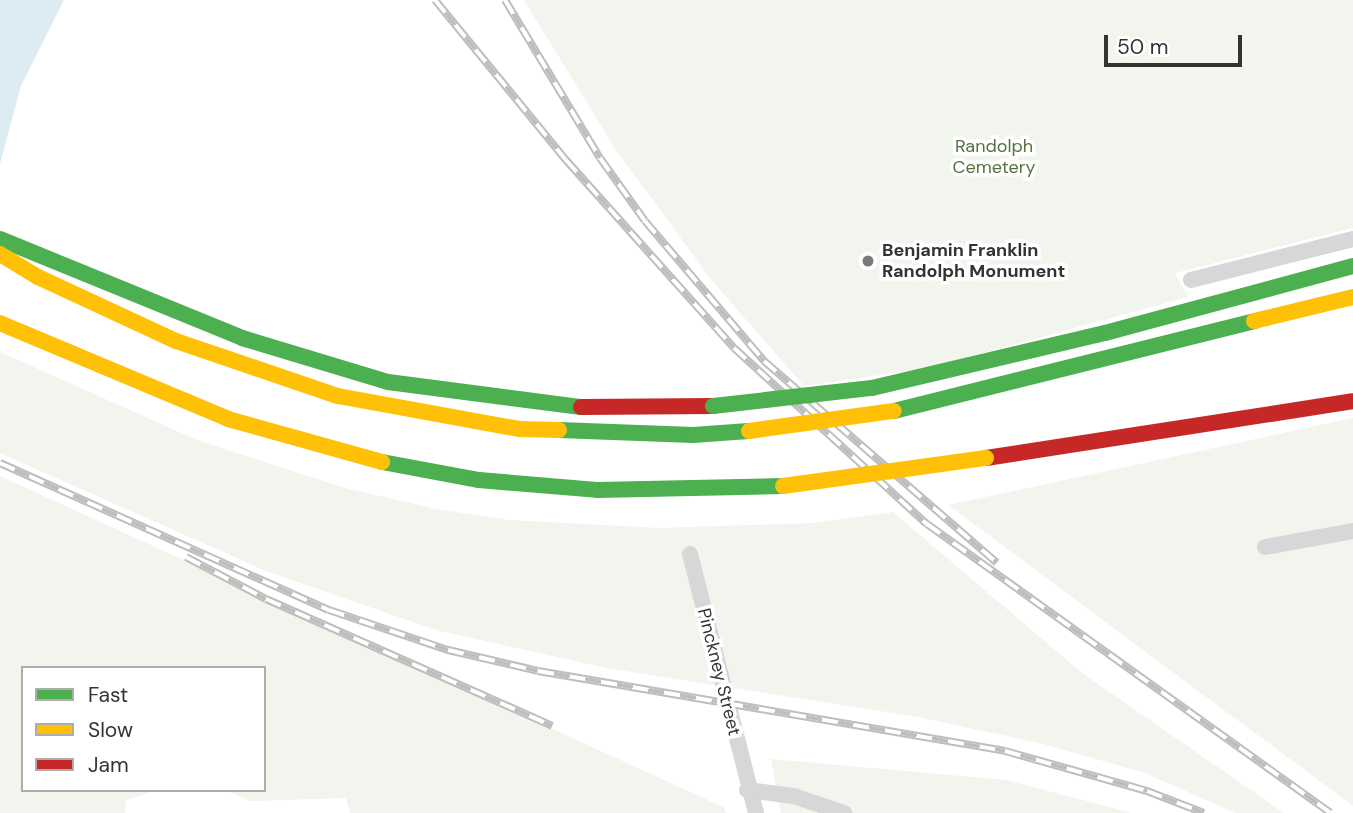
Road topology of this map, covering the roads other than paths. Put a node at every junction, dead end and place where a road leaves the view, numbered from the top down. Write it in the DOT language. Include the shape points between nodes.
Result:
graph roads {
  1 [pos="0,239"];
  2 [pos="1353,239"];
  3 [pos="0,254"];
  4 [pos="1353,266"];
  5 [pos="1191,280"];
  6 [pos="1353,297"];
  7 [pos="0,323"];
  8 [pos="1353,393"];
  9 [pos="1353,401"];
  10 [pos="1268,411"];
  11 [pos="1353,531"];
  12 [pos="1265,547"];
  13 [pos="690,554"];
  14 [pos="747,790"];
  15 [pos="756,813"];
  16 [pos="844,813"];
  1 -- 4 [label="highway, bridge" via="242,338 388,382 571,407 713,406 872,388 1105,333"];
  2 -- 5 [label="street"];
  3 -- 6 [label="highway, bridge" via="38,277 289,383 398,409 519,429 573,432 748,431 894,411"];
  7 -- 10 [label="highway, bridge" via="228,419 319,448 426,472 597,490 783,486"];
  8 -- 10 [label="highway"];
  9 -- 10 [label="highway"];
  11 -- 12 [label="street"];
  13 -- 14 [label="street, Pinckney Street"];
  14 -- 15 [label="street, Pinckney Street"];
  14 -- 16 [label="street" via="794,796"];
}
